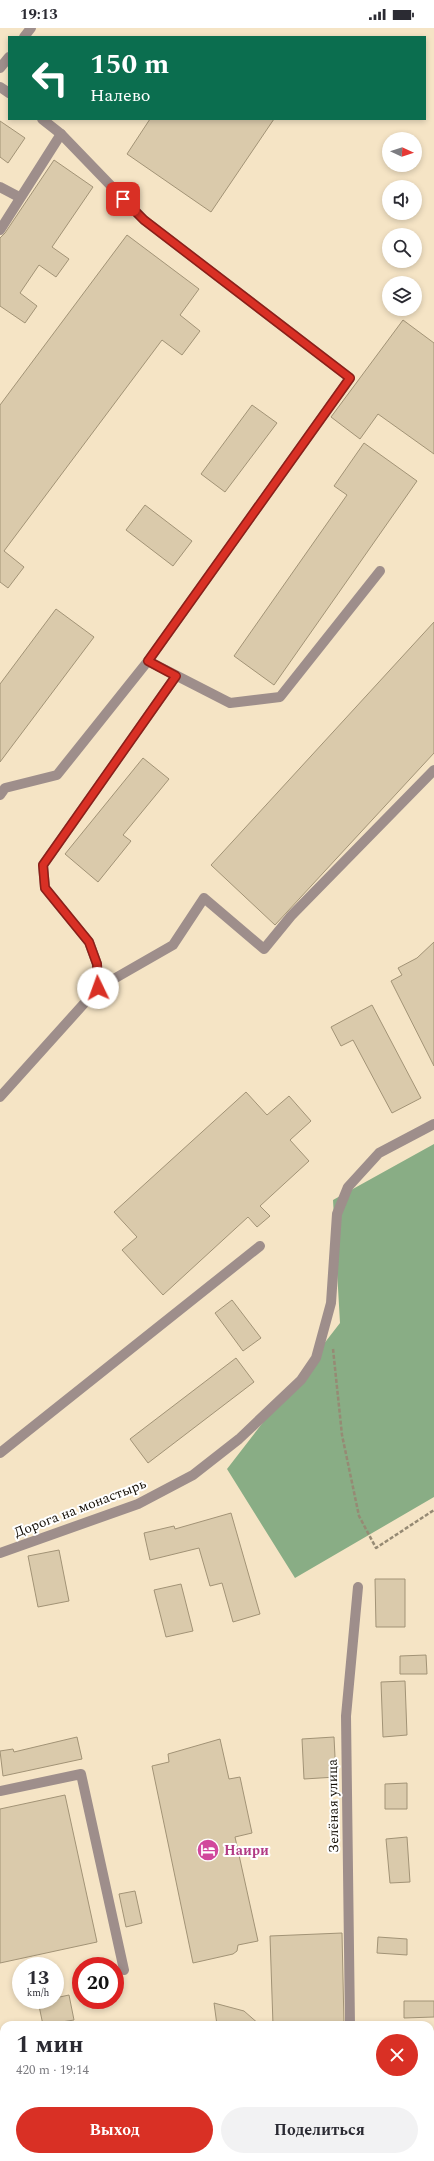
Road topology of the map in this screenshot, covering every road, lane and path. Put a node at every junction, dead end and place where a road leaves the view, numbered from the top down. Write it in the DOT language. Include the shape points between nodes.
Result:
graph roads {
  1 [pos="31,28"];
  2 [pos="25,36"];
  3 [pos="8,58"];
  4 [pos="0,68"];
  5 [pos="0,86"];
  6 [pos="8,93"];
  7 [pos="43,120"];
  8 [pos="61,134"];
  9 [pos="0,187"];
  10 [pos="19,197"];
  11 [pos="0,230"];
  12 [pos="380,571"];
  13 [pos="148,661"];
  14 [pos="176,676"];
  15 [pos="434,770"];
  16 [pos="0,795"];
  17 [pos="98,988"];
  18 [pos="0,1097"];
  19 [pos="434,1124"];
  20 [pos="260,1246"];
  21 [pos="332,1342"];
  22 [pos="0,1453"];
  23 [pos="434,1510"];
  24 [pos="0,1553"];
  25 [pos="358,1587"];
  26 [pos="0,1791"];
  27 [pos="121,1957"];
  28 [pos="350,2021"];
  1 -- 2 [label="street"];
  3 -- 4 [label="street"];
  5 -- 6 [label="street"];
  7 -- 8 [label="street"];
  8 -- 10 [label="street"];
  8 -- 13 [label="street" via="144,220 350,378"];
  9 -- 10 [label="street"];
  10 -- 11 [label="street"];
  12 -- 14 [label="street" via="280,697 230,703"];
  13 -- 14 [label="street"];
  13 -- 16 [label="street" via="57,775 5,788"];
  14 -- 17 [label="street" via="43,865 45,888 89,942 97,964"];
  15 -- 17 [label="street" via="291,916 264,949 204,898 173,945"];
  17 -- 18 [label="street"];
  19 -- 24 [label="street, Дорога на монастырь" via="379,1153 348,1186 337,1214 331,1303 316,1358 301,1380 239,1439 193,1475 138,1504"];
  20 -- 22 [label="street"];
  21 -- 23 [label="path" via="342,1435 358,1516 376,1548"];
  25 -- 28 [label="street, Зелёная улица" via="346,1716"];
  26 -- 27 [label="street" via="81,1774"];
}
